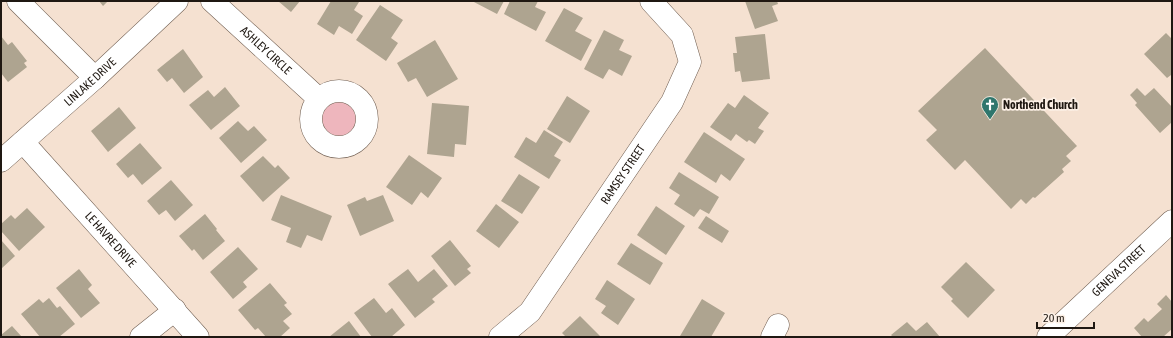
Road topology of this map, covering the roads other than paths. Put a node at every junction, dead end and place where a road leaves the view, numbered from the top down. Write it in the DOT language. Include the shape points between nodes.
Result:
graph roads {
  1 [pos="18,1"];
  2 [pos="177,1"];
  3 [pos="212,1"];
  4 [pos="651,1"];
  5 [pos="95,78"];
  6 [pos="319,99"];
  7 [pos="23,142"];
  8 [pos="1,161"];
  9 [pos="1172,221"];
  10 [pos="175,310"];
  11 [pos="140,337"];
  12 [pos="198,337"];
  13 [pos="500,337"];
  14 [pos="1048,337"];
  1 -- 5 [label="street"];
  2 -- 5 [label="street, LINLAKE DRIVE"];
  3 -- 6 [label="street, ASHLEY CIRCLE"];
  4 -- 13 [label="street, RAMSEY STREET" via="682,35 690,62 672,102 530,312"];
  5 -- 7 [label="street, LINLAKE DRIVE"];
  7 -- 8 [label="street, LINLAKE DRIVE"];
  7 -- 10 [label="street, LE HAVRE DRIVE"];
  9 -- 14 [label="street, GENEVA STREET"];
  10 -- 11 [label="street"];
  10 -- 12 [label="street, LE HAVRE DRIVE"];
}
